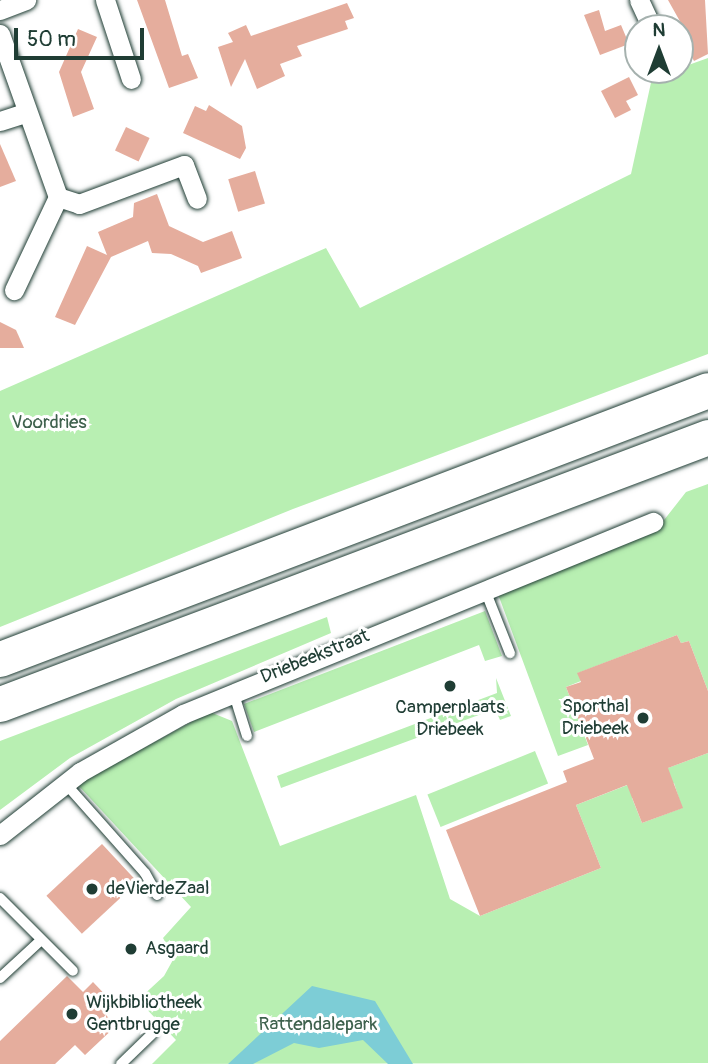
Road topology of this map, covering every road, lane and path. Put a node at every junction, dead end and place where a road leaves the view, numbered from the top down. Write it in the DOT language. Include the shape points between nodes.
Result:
graph roads {
  1 [pos="26,0"];
  2 [pos="105,0"];
  3 [pos="0,10"];
  4 [pos="0,34"];
  5 [pos="131,79"];
  6 [pos="27,111"];
  7 [pos="0,121"];
  8 [pos="58,197"];
  9 [pos="197,199"];
  10 [pos="13,290"];
  11 [pos="708,390"];
  12 [pos="708,437"];
  13 [pos="653,522"];
  14 [pos="485,590"];
  15 [pos="510,653"];
  16 [pos="0,659"];
  17 [pos="233,690"];
  18 [pos="0,704"];
  19 [pos="247,736"];
  20 [pos="65,783"];
  21 [pos="0,835"];
  22 [pos="157,895"];
  23 [pos="0,898"];
  24 [pos="40,941"];
  25 [pos="73,971"];
  26 [pos="0,978"];
  27 [pos="152,1034"];
  28 [pos="121,1064"];
  1 -- 3 [label="street"];
  2 -- 5 [label="street"];
  4 -- 6 [label="street"];
  6 -- 7 [label="street"];
  6 -- 8 [label="street"];
  8 -- 9 [label="street" via="79,204 184,165"];
  8 -- 10 [label="street"];
  11 -- 16 [label="highway"];
  12 -- 18 [label="highway"];
  13 -- 14 [label="street, Driebeekstraat"];
  14 -- 15 [label="lane"];
  14 -- 17 [label="street, Driebeekstraat"];
  17 -- 19 [label="lane"];
  17 -- 20 [label="street, Driebeekstraat"];
  20 -- 21 [label="street, Driebeekstraat"];
  20 -- 22 [label="lane" via="145,873"];
  23 -- 24 [label="lane"];
  24 -- 25 [label="lane"];
  24 -- 26 [label="lane"];
  27 -- 28 [label="lane"];
}
